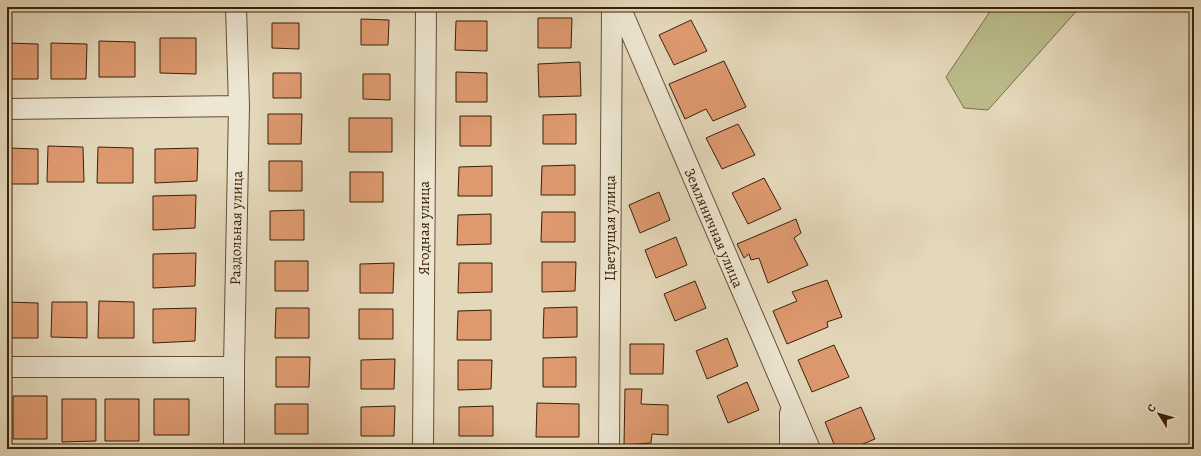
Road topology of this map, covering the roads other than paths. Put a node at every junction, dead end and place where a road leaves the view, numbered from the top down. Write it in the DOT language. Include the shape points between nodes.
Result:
graph roads {
  1 [pos="236,7"];
  2 [pos="426,7"];
  3 [pos="612,7"];
  4 [pos="620,7"];
  5 [pos="239,106"];
  6 [pos="7,109"];
  7 [pos="7,367"];
  8 [pos="234,367"];
  9 [pos="790,405"];
  10 [pos="234,449"];
  11 [pos="423,449"];
  12 [pos="609,449"];
  13 [pos="790,449"];
  14 [pos="810,449"];
  1 -- 5 [label="street, Раздольная улица"];
  2 -- 11 [label="street, Ягодная улица"];
  3 -- 12 [label="street, Цветущая улица"];
  4 -- 9 [label="street, Земляничная улица"];
  5 -- 6 [label="street"];
  5 -- 8 [label="street, Раздольная улица"];
  7 -- 8 [label="street"];
  8 -- 10 [label="street, Раздольная улица"];
  9 -- 13 [label="street"];
  9 -- 14 [label="street, Земляничная улица"];
}
